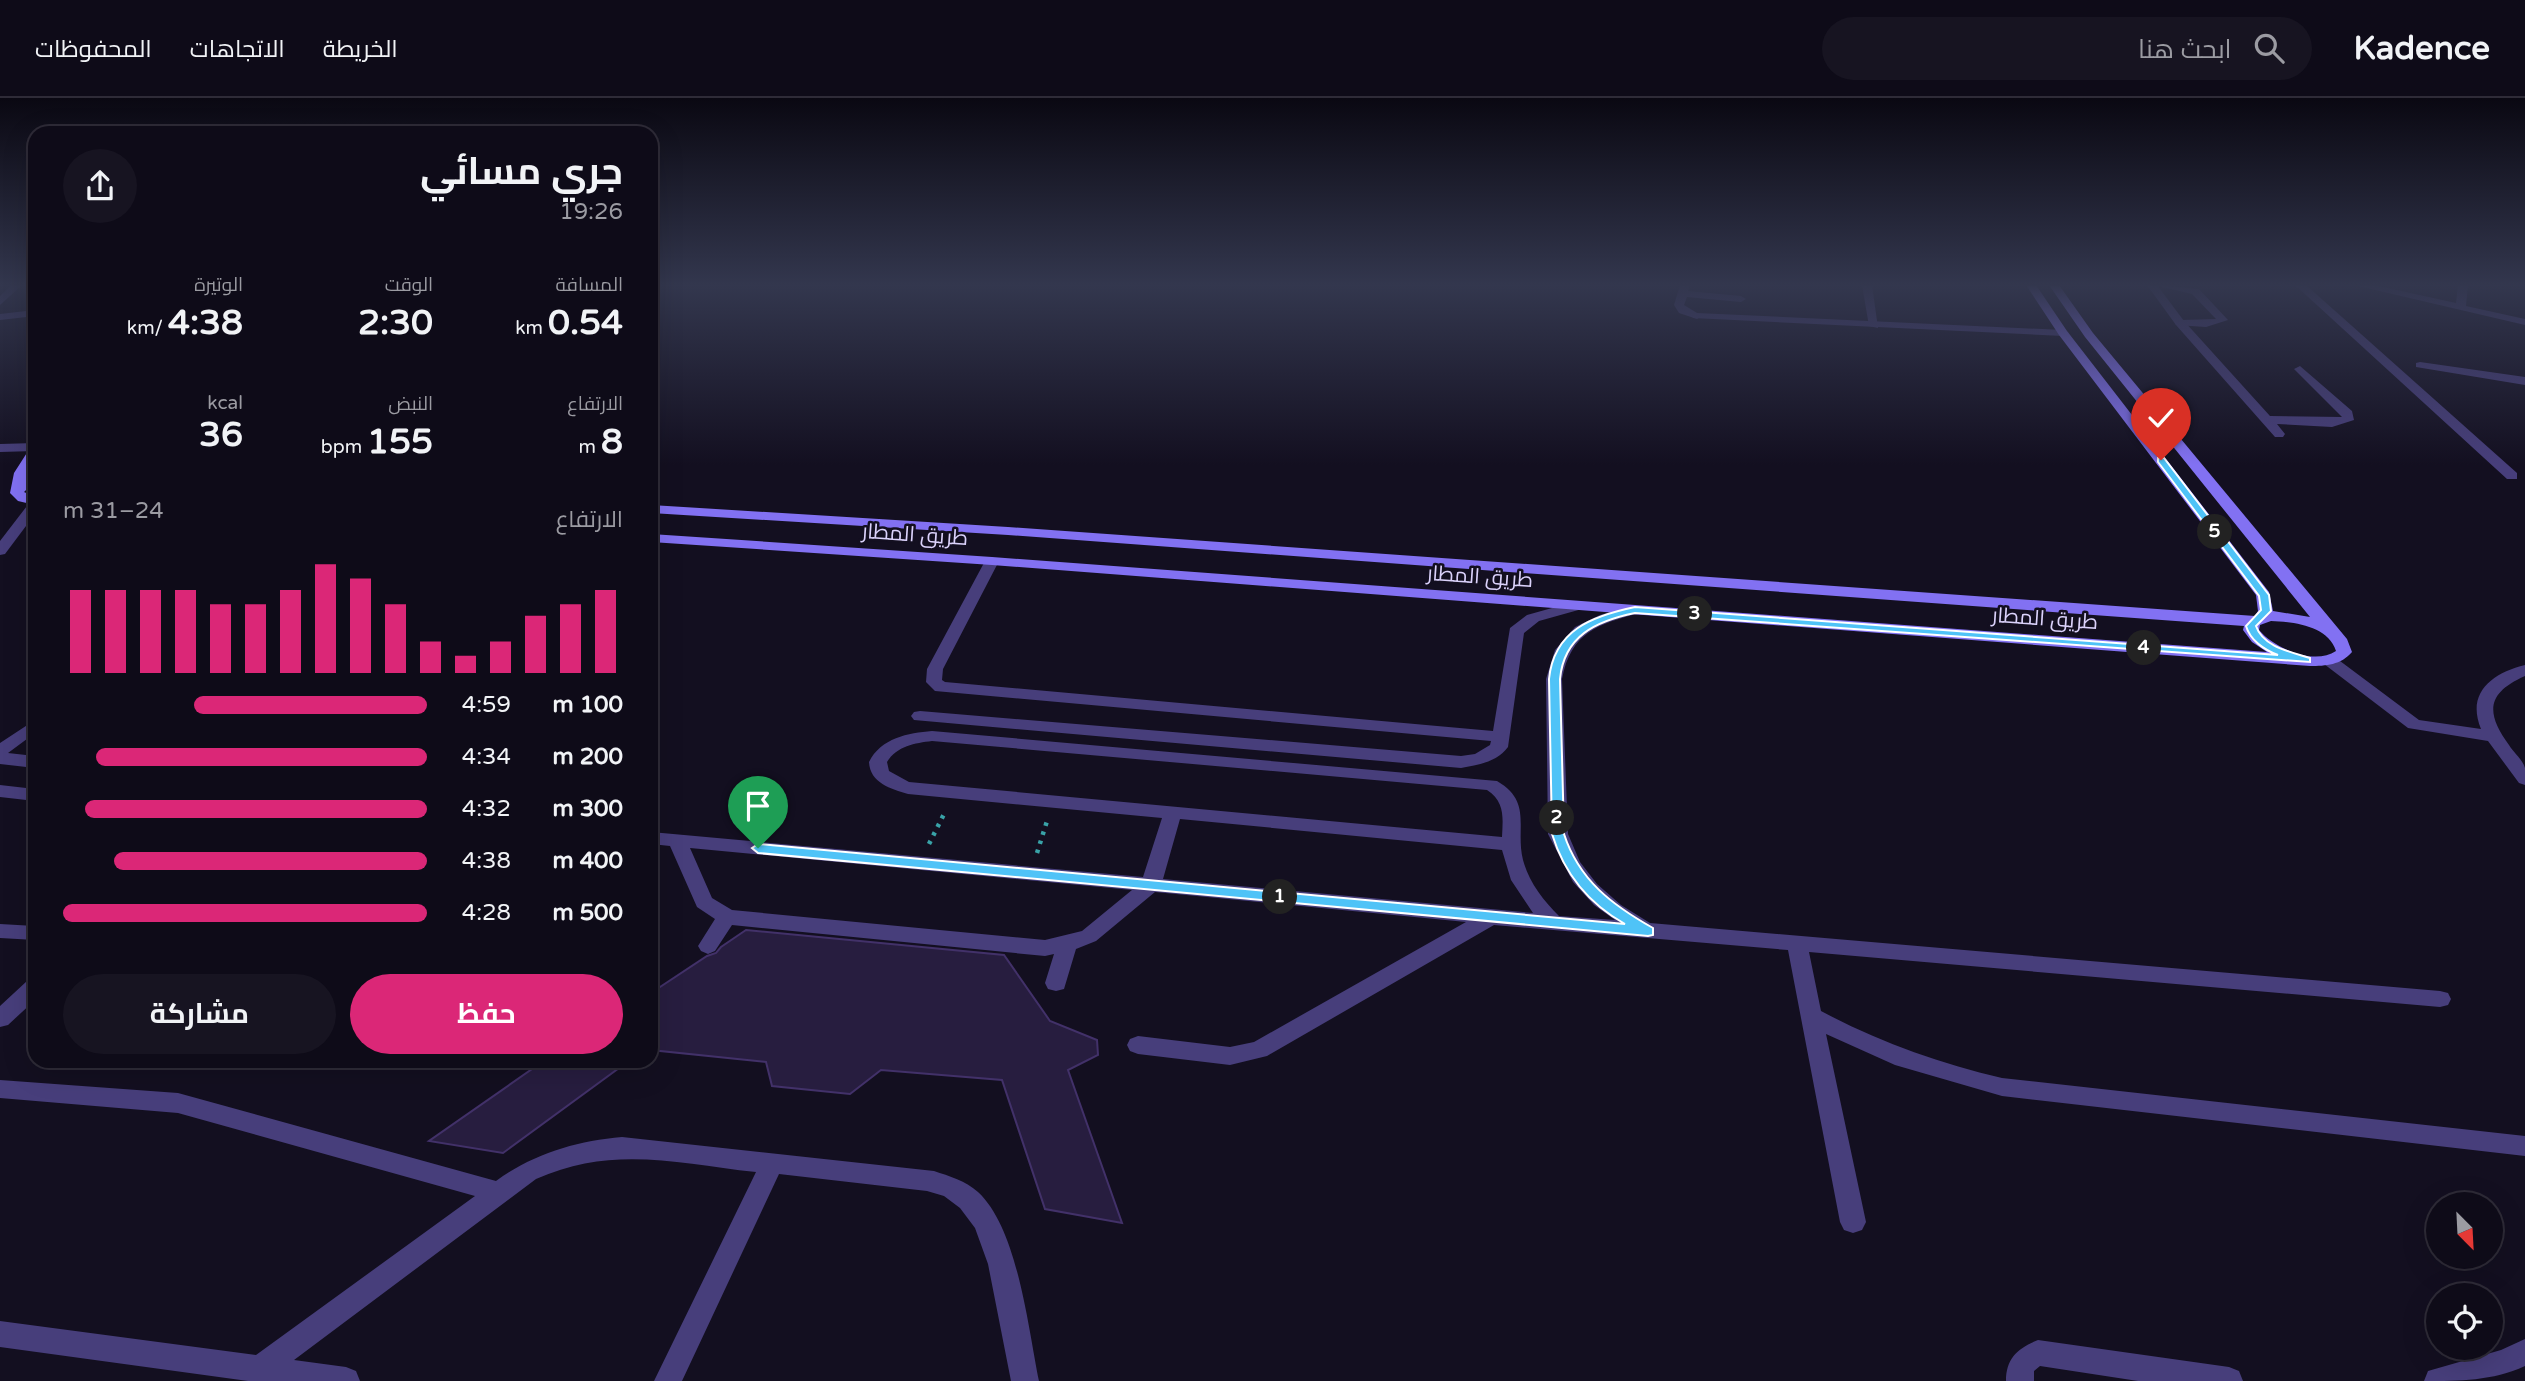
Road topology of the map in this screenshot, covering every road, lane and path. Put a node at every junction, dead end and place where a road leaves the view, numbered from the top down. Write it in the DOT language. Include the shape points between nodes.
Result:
graph roads {
  1 [pos="2072,345"];
  2 [pos="2097,345"];
  3 [pos="2200,345"];
  4 [pos="2366,345"];
  5 [pos="2420,365"];
  6 [pos="2300,369"];
  7 [pos="2521,380"];
  8 [pos="2525,392"];
  9 [pos="2268,421"];
  10 [pos="2278,434"];
  11 [pos="0,447"];
  12 [pos="28,449"];
  13 [pos="28,461"];
  14 [pos="2512,476"];
  15 [pos="28,481"];
  16 [pos="18,489"];
  17 [pos="28,500"];
  18 [pos="658,510"];
  19 [pos="28,513"];
  20 [pos="658,538"];
  21 [pos="1000,546"];
  22 [pos="0,551"];
  23 [pos="1577,606"];
  24 [pos="1635,610"];
  25 [pos="2257,619"];
  26 [pos="2330,632"];
  27 [pos="2306,660"];
  28 [pos="2330,661"];
  29 [pos="2525,670"];
  30 [pos="920,716"];
  31 [pos="28,728"];
  32 [pos="2493,736"];
  33 [pos="1501,737"];
  34 [pos="8,738"];
  35 [pos="0,751"];
  36 [pos="0,758"];
  37 [pos="28,761"];
  38 [pos="2525,779"];
  39 [pos="0,791"];
  40 [pos="954,792"];
  41 [pos="28,795"];
  42 [pos="1053,802"];
  43 [pos="1173,813"];
  44 [pos="658,839"];
  45 [pos="677,841"];
  46 [pos="1510,844"];
  47 [pos="920,864"];
  48 [pos="1030,874"];
  49 [pos="1151,885"];
  50 [pos="727,917"];
  51 [pos="1490,917"];
  52 [pos="1554,922"];
  53 [pos="0,931"];
  54 [pos="1648,931"];
  55 [pos="28,933"];
  56 [pos="1067,944"];
  57 [pos="1797,944"];
  58 [pos="708,946"];
  59 [pos="1056,983"];
  60 [pos="28,993"];
  61 [pos="2440,999"];
  62 [pos="1810,1015"];
  63 [pos="0,1019"];
  64 [pos="1138,1045"];
  65 [pos="0,1089"];
  66 [pos="2525,1146"];
  67 [pos="772,1163"];
  68 [pos="497,1192"];
  69 [pos="1853,1222"];
  70 [pos="0,1334"];
  71 [pos="2525,1352"];
  72 [pos="260,1369"];
  73 [pos="345,1381"];
  74 [pos="668,1381"];
  75 [pos="1025,1381"];
  76 [pos="2020,1381"];
  77 [pos="2229,1381"];
  78 [pos="2438,1381"];
  1 -- 25 [label="main road" via="2264,595 2266,611"];
  2 -- 26 [label="main road"];
  3 -- 9 [label="street"];
  4 -- 14 [label="street"];
  5 -- 7 [label="street"];
  6 -- 9 [label="street" via="2348,414 2348,420"];
  7 -- 8 [label="street"];
  9 -- 10 [label="street"];
  11 -- 12 [label="street"];
  13 -- 16 [label="main road"];
  15 -- 16 [label="main road"];
  16 -- 17 [label="main road" via="19,496"];
  18 -- 21 [label="main road, طريق المطار"];
  19 -- 22 [label="street"];
  20 -- 21 [label="main road, طريق المطار"];
  21 -- 23 [label="main road, طريق المطار"];
  21 -- 25 [label="main road, طريق المطار"];
  21 -- 33 [label="street" via="935,669 933,682 941,687"];
  23 -- 24 [label="main road, طريق المطار"];
  23 -- 33 [label="street" via="1533,618 1516,631"];
  24 -- 27 [label="main road, طريق المطار"];
  24 -- 54 [label="street" via="1611,615 1575,634 1556,663 1558,834 1577,876 1620,915"];
  25 -- 26 [label="main road, طريق المطار" via="2279,616"];
  25 -- 27 [label="main road" via="2251,626 2254,635 2266,645"];
  26 -- 28 [label="main road" via="2342,642 2344,652"];
  27 -- 28 [label="main road, طريق المطار"];
  28 -- 32 [label="street" via="2414,724"];
  29 -- 32 [label="street" via="2504,677 2483,701 2484,718"];
  30 -- 33 [label="street" via="1461,762 1491,755"];
  31 -- 34 [label="street"];
  32 -- 38 [label="street"];
  34 -- 35 [label="street"];
  36 -- 37 [label="street"];
  39 -- 41 [label="street"];
  40 -- 42 [label="street"];
  40 -- 46 [label="street" via="891,785 880,776 877,765 883,753 896,744 932,736 1478,783 1501,789 1508,796"];
  40 -- 47 [label="path"];
  42 -- 43 [label="street"];
  42 -- 48 [label="path"];
  43 -- 46 [label="street"];
  43 -- 49 [label="street"];
  44 -- 45 [label="street"];
  45 -- 47 [label="street"];
  45 -- 50 [label="street" via="704,902"];
  46 -- 52 [label="street" via="1527,892"];
  47 -- 48 [label="street"];
  48 -- 49 [label="street"];
  49 -- 51 [label="street"];
  49 -- 56 [label="street" via="1090,936"];
  50 -- 56 [label="street" via="1024,947"];
  50 -- 58 [label="street"];
  51 -- 52 [label="street"];
  51 -- 64 [label="street" via="1259,1050 1230,1056"];
  52 -- 54 [label="street"];
  53 -- 55 [label="street"];
  54 -- 57 [label="street"];
  56 -- 59 [label="street"];
  57 -- 61 [label="street"];
  57 -- 62 [label="street"];
  60 -- 63 [label="street"];
  62 -- 66 [label="street" via="1884,1053 2002,1087"];
  62 -- 69 [label="street"];
  65 -- 68 [label="street" via="178,1103"];
  67 -- 68 [label="street" via="622,1147 592,1149 559,1157"];
  67 -- 74 [label="street"];
  67 -- 75 [label="street" via="927,1180 954,1188 973,1203 997,1246"];
  68 -- 72 [label="street"];
  70 -- 72 [label="street"];
  71 -- 78 [label="street"];
  72 -- 73 [label="street"];
  76 -- 77 [label="street" via="2020,1367 2027,1358 2053,1353"];
}
